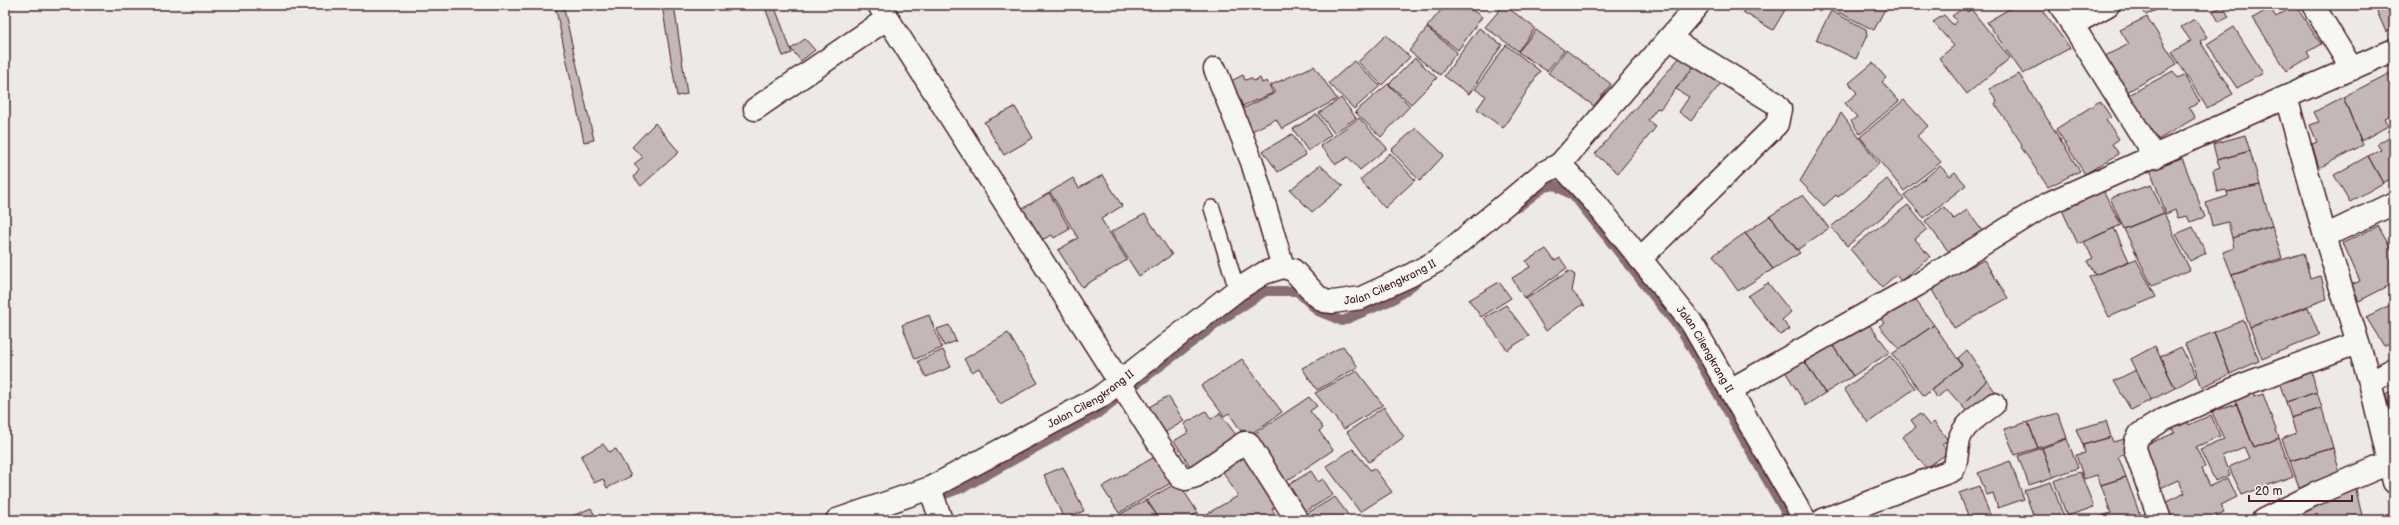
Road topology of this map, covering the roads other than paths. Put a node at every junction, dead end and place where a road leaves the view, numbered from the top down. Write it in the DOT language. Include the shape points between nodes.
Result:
graph roads {
  1 [pos="1698,5"];
  2 [pos="2060,5"];
  3 [pos="2108,5"];
  4 [pos="2313,5"];
  5 [pos="884,11"];
  6 [pos="2072,25"];
  7 [pos="1669,38"];
  8 [pos="2394,50"];
  9 [pos="1215,69"];
  10 [pos="2352,69"];
  11 [pos="2286,97"];
  12 [pos="755,109"];
  13 [pos="2155,157"];
  14 [pos="1560,164"];
  15 [pos="2394,203"];
  16 [pos="1212,208"];
  17 [pos="2325,236"];
  18 [pos="1640,259"];
  19 [pos="1283,267"];
  20 [pos="1237,290"];
  21 [pos="2357,343"];
  22 [pos="2394,369"];
  23 [pos="2370,382"];
  24 [pos="1119,383"];
  25 [pos="1730,390"];
  26 [pos="1994,404"];
  27 [pos="2392,472"];
  28 [pos="930,488"];
  29 [pos="837,520"];
  30 [pos="941,520"];
  31 [pos="1297,520"];
  32 [pos="1805,520"];
  33 [pos="1823,520"];
  34 [pos="2160,520"];
  35 [pos="2262,520"];
  1 -- 7 [label="street"];
  2 -- 6 [label="street"];
  3 -- 6 [label="street"];
  4 -- 10 [label="street"];
  5 -- 12 [label="street"];
  5 -- 24 [label="street"];
  6 -- 13 [label="street"];
  7 -- 14 [label="street"];
  7 -- 18 [label="street" via="1775,103 1780,109 1780,116 1777,124"];
  8 -- 10 [label="street"];
  9 -- 19 [label="street" via="1252,162"];
  10 -- 11 [label="street"];
  11 -- 13 [label="street"];
  11 -- 17 [label="street"];
  13 -- 25 [label="street" via="2047,204 1919,284"];
  14 -- 18 [label="street, Jalan Cilengkrang II" via="1593,200"];
  14 -- 19 [label="street, Jalan Cilengkrang II" via="1543,173 1437,261 1361,298 1324,301 1311,290 1297,272"];
  15 -- 17 [label="street"];
  16 -- 20 [label="lane"];
  17 -- 21 [label="street"];
  18 -- 25 [label="street, Jalan Cilengkrang II" via="1691,322"];
  19 -- 20 [label="street, Jalan Cilengkrang II" via="1264,273"];
  20 -- 24 [label="street, Jalan Cilengkrang II"];
  21 -- 23 [label="street"];
  21 -- 34 [label="street" via="2245,384 2163,420 2140,434 2135,449"];
  22 -- 23 [label="street"];
  23 -- 27 [label="street"];
  24 -- 28 [label="street, Jalan Cilengkrang II" via="1100,397"];
  24 -- 31 [label="street" via="1180,477 1186,479 1196,476 1244,443 1248,443"];
  25 -- 32 [label="street, Jalan Cilengkrang II"];
  26 -- 33 [label="street" via="1964,429 1959,440 1958,461 1953,470"];
  27 -- 35 [label="street" via="2313,495"];
  28 -- 29 [label="street, Jalan Cilengkrang II"];
  28 -- 30 [label="street"];
}
